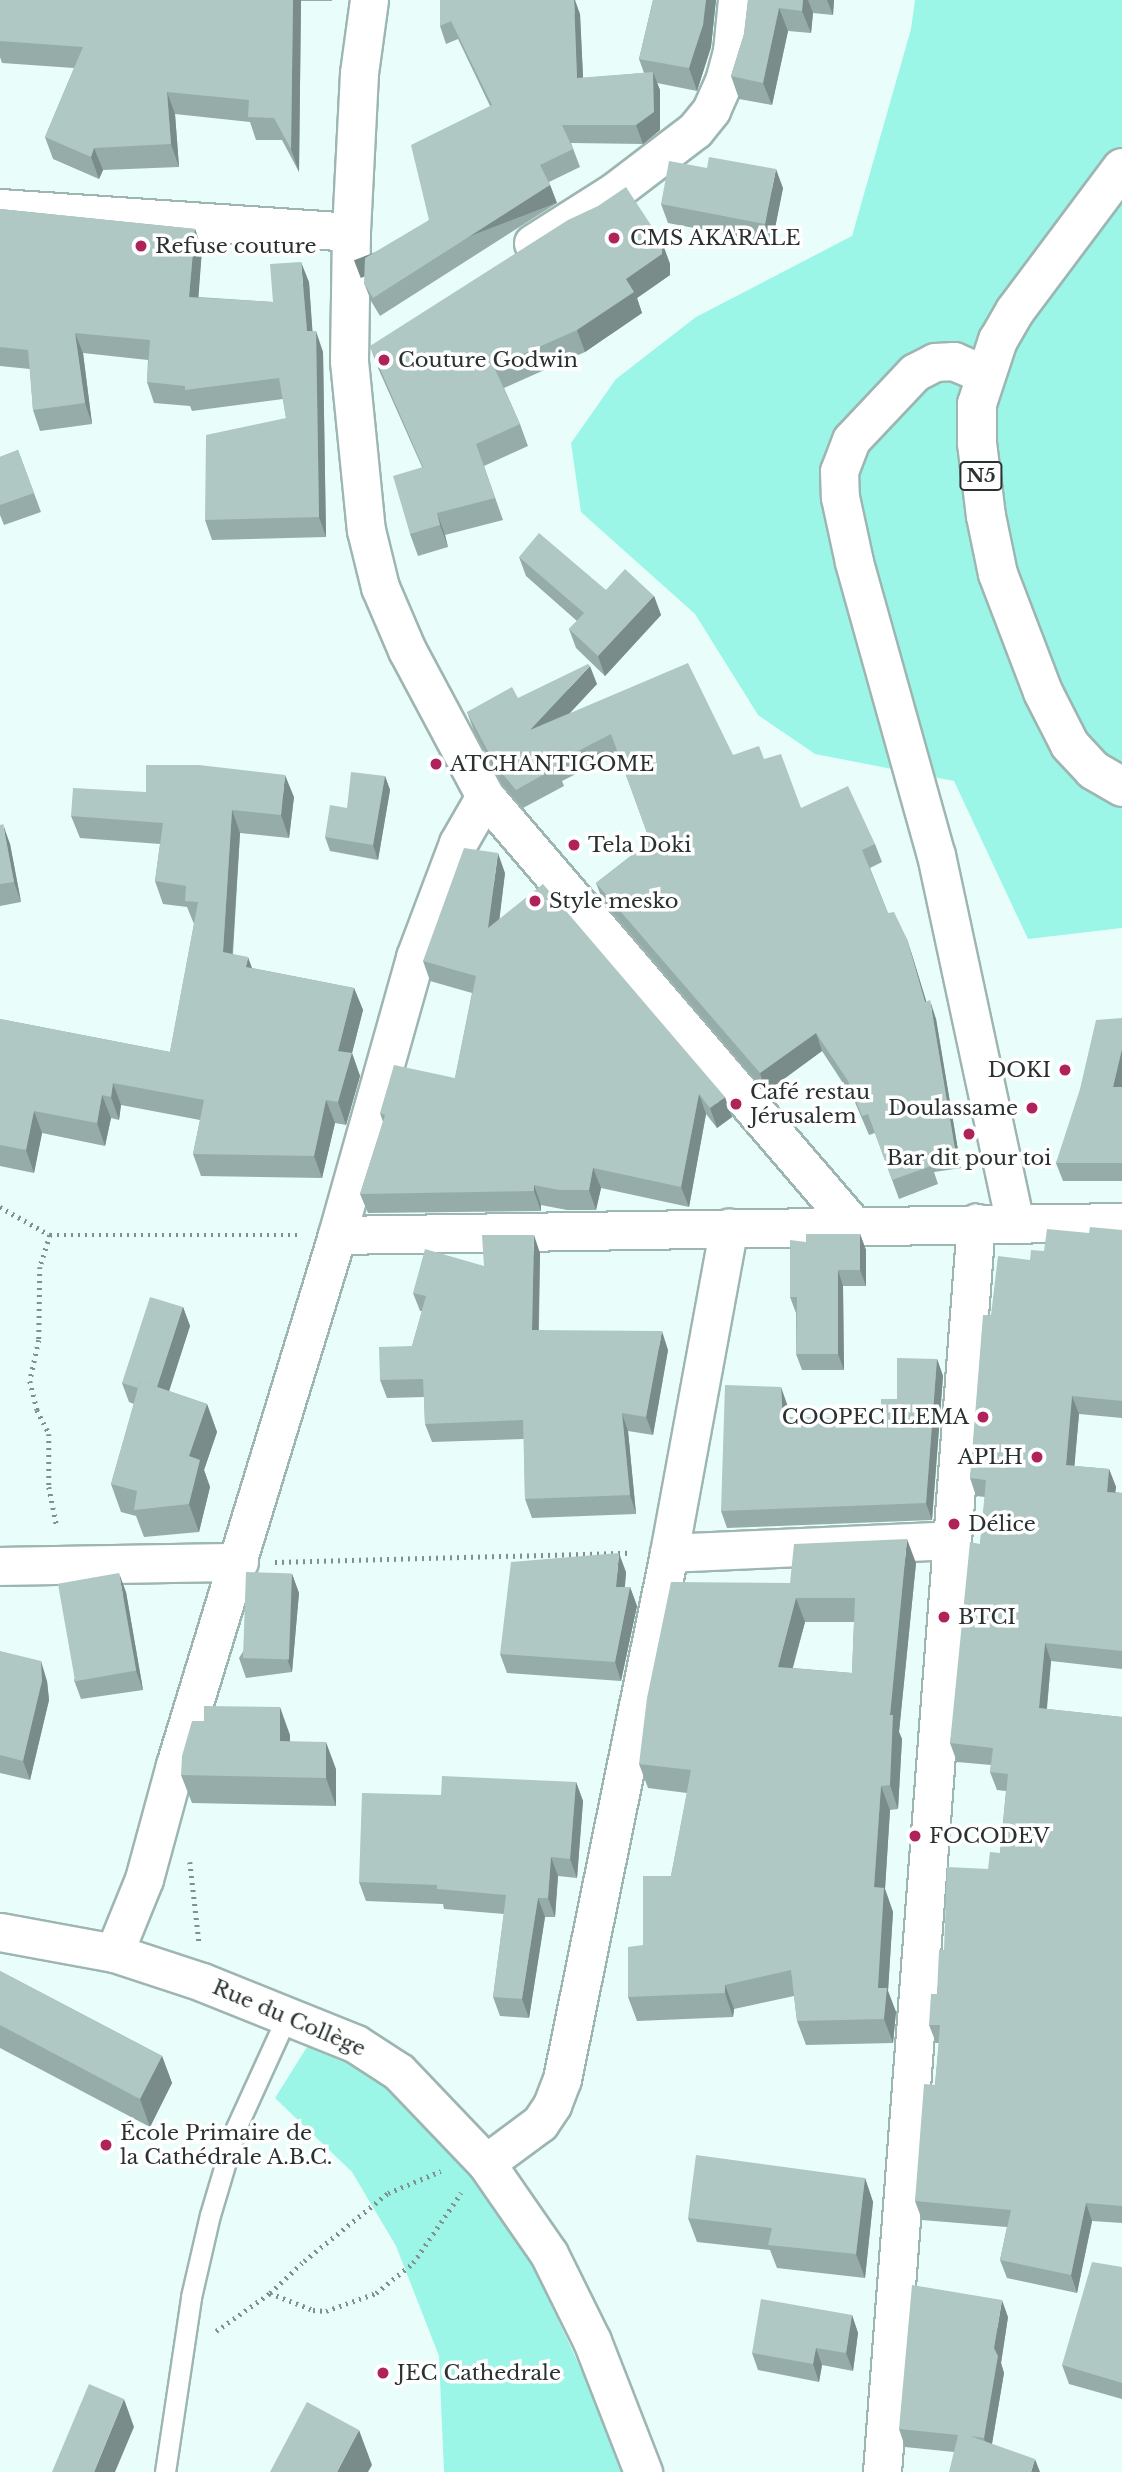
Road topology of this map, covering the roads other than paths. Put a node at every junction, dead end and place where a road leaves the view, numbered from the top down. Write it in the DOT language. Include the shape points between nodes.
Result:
graph roads {
  1 [pos="369,0"];
  2 [pos="737,0"];
  3 [pos="1122,168"];
  4 [pos="0,208"];
  5 [pos="351,232"];
  6 [pos="499,265"];
  7 [pos="384,339"];
  8 [pos="349,361"];
  9 [pos="984,374"];
  10 [pos="1122,787"];
  11 [pos="485,796"];
  12 [pos="1122,1222"];
  13 [pos="976,1223"];
  14 [pos="1015,1224"];
  15 [pos="853,1225"];
  16 [pos="729,1227"];
  17 [pos="337,1235"];
  18 [pos="951,1540"];
  19 [pos="670,1553"];
  20 [pos="239,1562"];
  21 [pos="0,1566"];
  22 [pos="0,1932"];
  23 [pos="114,1953"];
  24 [pos="287,2016"];
  25 [pos="486,2163"];
  26 [pos="165,2472"];
  27 [pos="643,2472"];
  28 [pos="882,2472"];
  1 -- 5 [label="street" via="359,73"];
  2 -- 6 [label="street" via="724,81 711,110 695,130 615,191"];
  3 -- 9 [label="main road, N5" via="1015,311"];
  4 -- 5 [label="street"];
  5 -- 8 [label="street"];
  7 -- 8 [label="street"];
  8 -- 11 [label="street" via="366,530 380,587 407,650"];
  9 -- 10 [label="main road, N5" via="977,404 977,443 986,516 1007,603 1070,745 1093,769"];
  9 -- 14 [label="street" via="954,361 935,362 915,372 851,440 839,471 854,562 936,855"];
  11 -- 15 [label="street"];
  11 -- 17 [label="street" via="458,843 415,957"];
  12 -- 14 [label="street"];
  13 -- 14 [label="street"];
  13 -- 15 [label="street"];
  13 -- 18 [label="street"];
  15 -- 16 [label="street"];
  16 -- 17 [label="street"];
  16 -- 19 [label="street"];
  17 -- 20 [label="street"];
  18 -- 19 [label="street"];
  18 -- 28 [label="street"];
  19 -- 25 [label="street" via="562,2079 540,2123"];
  20 -- 21 [label="street"];
  20 -- 23 [label="street" via="144,1879"];
  22 -- 23 [label="street, Rue du Collège"];
  23 -- 24 [label="street, Rue du Collège"];
  24 -- 25 [label="street, Rue du Collège" via="379,2057 445,2117"];
  24 -- 26 [label="lane" via="236,2128 210,2215 180,2357"];
  25 -- 27 [label="street, Rue du Collège" via="572,2297"];
}
